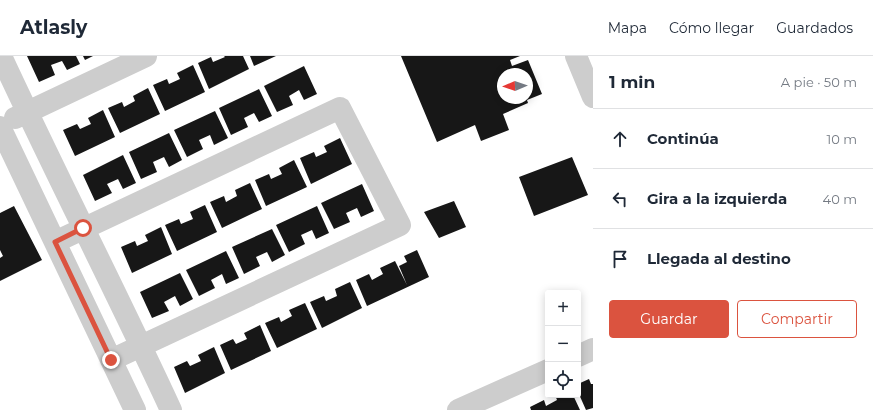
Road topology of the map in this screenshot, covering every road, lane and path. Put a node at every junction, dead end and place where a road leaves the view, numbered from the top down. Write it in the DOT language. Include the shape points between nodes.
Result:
graph roads {
  1 [pos="1,56"];
  2 [pos="146,56"];
  3 [pos="576,56"];
  4 [pos="593,97"];
  5 [pos="27,112"];
  6 [pos="0,126"];
  7 [pos="83,228"];
  8 [pos="55,242"];
  9 [pos="141,346"];
  10 [pos="593,350"];
  11 [pos="581,355"];
  12 [pos="111,360"];
  13 [pos="545,371"];
  14 [pos="135,410"];
  15 [pos="171,410"];
  16 [pos="458,410"];
  1 -- 5 [label="street"];
  2 -- 5 [label="street"];
  3 -- 4 [label="street"];
  5 -- 6 [label="street"];
  5 -- 7 [label="street"];
  6 -- 8 [label="street"];
  7 -- 8 [label="street"];
  7 -- 9 [label="street"];
  7 -- 9 [label="street" via="340,108 400,225"];
  8 -- 12 [label="street"];
  9 -- 12 [label="street"];
  9 -- 15 [label="street"];
  10 -- 11 [label="street"];
  12 -- 14 [label="street"];
  13 -- 16 [label="street"];
}
